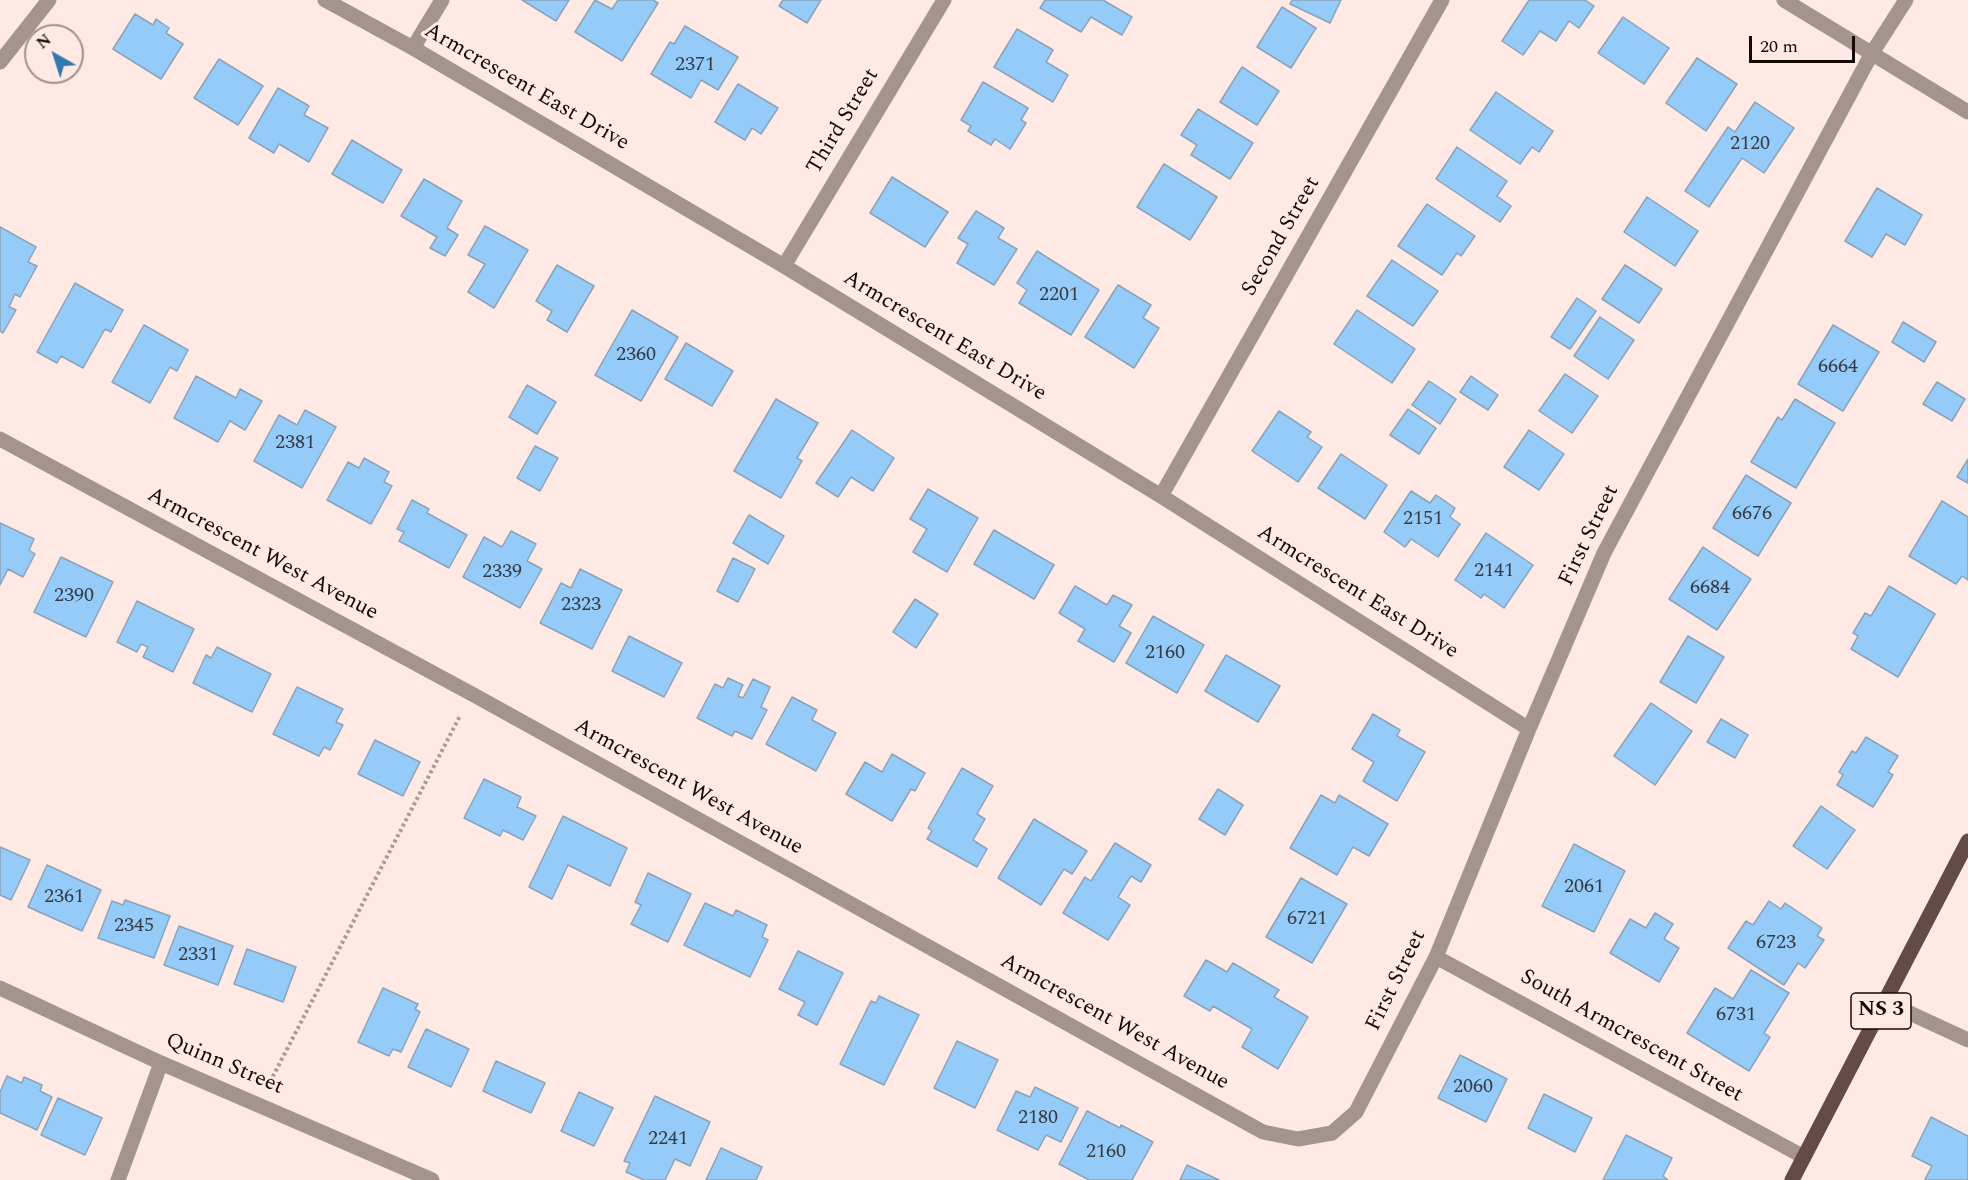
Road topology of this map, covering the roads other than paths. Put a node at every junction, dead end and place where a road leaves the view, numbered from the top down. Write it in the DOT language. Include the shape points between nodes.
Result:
graph roads {
  1 [pos="49,0"];
  2 [pos="325,0"];
  3 [pos="442,0"];
  4 [pos="944,0"];
  5 [pos="1442,0"];
  6 [pos="1784,0"];
  7 [pos="1906,0"];
  8 [pos="413,48"];
  9 [pos="1872,53"];
  10 [pos="0,62"];
  11 [pos="1968,112"];
  12 [pos="784,266"];
  13 [pos="0,438"];
  14 [pos="1161,496"];
  15 [pos="1529,729"];
  16 [pos="1968,841"];
  17 [pos="1436,957"];
  18 [pos="0,988"];
  19 [pos="1886,1002"];
  20 [pos="1968,1040"];
  21 [pos="161,1063"];
  22 [pos="1356,1112"];
  23 [pos="1804,1157"];
  24 [pos="118,1180"];
  25 [pos="432,1180"];
  26 [pos="1792,1180"];
  1 -- 10 [label="street"];
  2 -- 8 [label="street, Armcrescent East Drive"];
  3 -- 8 [label="street"];
  4 -- 12 [label="street, Third Street"];
  5 -- 14 [label="street, Second Street"];
  6 -- 9 [label="street"];
  7 -- 9 [label="street, First Street"];
  8 -- 12 [label="street, Armcrescent East Drive"];
  9 -- 11 [label="street"];
  9 -- 15 [label="street, First Street" via="1604,553"];
  12 -- 14 [label="street, Armcrescent East Drive"];
  13 -- 22 [label="street, Armcrescent West Avenue" via="1263,1132 1298,1139 1332,1133"];
  14 -- 15 [label="street, Armcrescent East Drive"];
  15 -- 17 [label="street, First Street"];
  16 -- 19 [label="main road, NS 3"];
  17 -- 22 [label="street, First Street"];
  17 -- 23 [label="street, South Armcrescent Street"];
  18 -- 21 [label="street, Quinn Street"];
  19 -- 20 [label="street"];
  19 -- 23 [label="main road, NS 3"];
  21 -- 24 [label="street"];
  21 -- 25 [label="street, Quinn Street"];
  23 -- 26 [label="main road, NS 3"];
}
